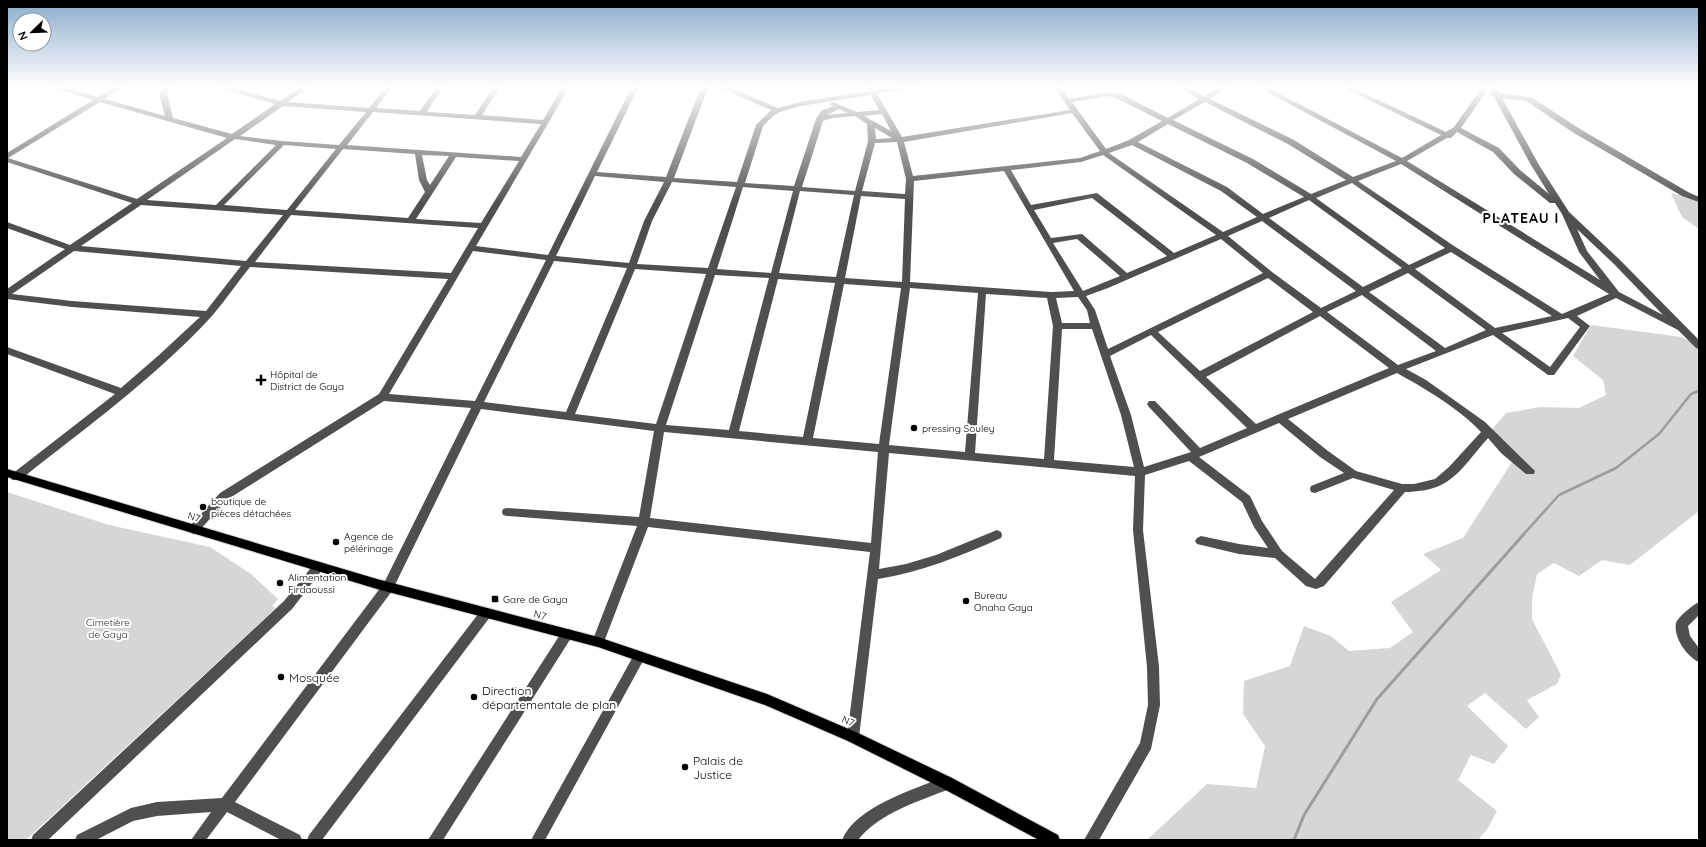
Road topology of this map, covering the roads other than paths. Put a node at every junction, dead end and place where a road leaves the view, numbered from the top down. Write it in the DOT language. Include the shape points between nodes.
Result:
graph roads {
  1 [pos="56,126"];
  2 [pos="193,126"];
  3 [pos="250,126"];
  4 [pos="359,126"];
  5 [pos="544,126"];
  6 [pos="617,126"];
  7 [pos="690,126"];
  8 [pos="760,126"];
  9 [pos="818,126"];
  10 [pos="871,126"];
  11 [pos="877,126"];
  12 [pos="892,126"];
  13 [pos="987,126"];
  14 [pos="1085,126"];
  15 [pos="1160,126"];
  16 [pos="1177,126"];
  17 [pos="1258,126"];
  18 [pos="1334,126"];
  19 [pos="1426,126"];
  20 [pos="1460,126"];
  21 [pos="1513,126"];
  22 [pos="1567,126"];
  23 [pos="1457,129"];
  24 [pos="1448,136"];
  25 [pos="233,137"];
  26 [pos="900,140"];
  27 [pos="872,141"];
  28 [pos="282,142"];
  29 [pos="1132,142"];
  30 [pos="342,147"];
  31 [pos="418,152"];
  32 [pos="1105,153"];
  33 [pos="454,154"];
  34 [pos="7,156"];
  35 [pos="524,159"];
  36 [pos="7,160"];
  37 [pos="1402,161"];
  38 [pos="1007,170"];
  39 [pos="593,174"];
  40 [pos="910,179"];
  41 [pos="669,180"];
  42 [pos="1352,180"];
  43 [pos="739,185"];
  44 [pos="797,189"];
  45 [pos="429,192"];
  46 [pos="858,193"];
  47 [pos="909,197"];
  48 [pos="1310,197"];
  49 [pos="1699,200"];
  50 [pos="138,202"];
  51 [pos="1560,206"];
  52 [pos="218,207"];
  53 [pos="1030,208"];
  54 [pos="289,212"];
  55 [pos="1566,214"];
  56 [pos="1264,218"];
  57 [pos="410,221"];
  58 [pos="7,226"];
  59 [pos="484,226"];
  60 [pos="1223,236"];
  61 [pos="1050,242"];
  62 [pos="70,248"];
  63 [pos="471,248"];
  64 [pos="1451,248"];
  65 [pos="1174,257"];
  66 [pos="551,258"];
  67 [pos="248,264"];
  68 [pos="632,266"];
  69 [pos="1408,268"];
  70 [pos="711,271"];
  71 [pos="1269,274"];
  72 [pos="774,275"];
  73 [pos="454,276"];
  74 [pos="1126,277"];
  75 [pos="840,280"];
  76 [pos="906,285"];
  77 [pos="982,292"];
  78 [pos="1363,292"];
  79 [pos="7,293"];
  80 [pos="1082,294"];
  81 [pos="1616,294"];
  82 [pos="7,296"];
  83 [pos="1051,296"];
  84 [pos="1320,312"];
  85 [pos="208,314"];
  86 [pos="1565,316"];
  87 [pos="1058,326"];
  88 [pos="1095,326"];
  89 [pos="1679,327"];
  90 [pos="1494,330"];
  91 [pos="1152,331"];
  92 [pos="1697,342"];
  93 [pos="7,350"];
  94 [pos="1444,352"];
  95 [pos="1105,354"];
  96 [pos="1397,369"];
  97 [pos="1198,376"];
  98 [pos="123,393"];
  99 [pos="382,397"];
  100 [pos="1152,404"];
  101 [pos="477,405"];
  102 [pos="569,416"];
  103 [pos="1280,418"];
  104 [pos="660,428"];
  105 [pos="1254,429"];
  106 [pos="1488,431"];
  107 [pos="733,434"];
  108 [pos="807,440"];
  109 [pos="884,447"];
  110 [pos="1194,455"];
  111 [pos="970,456"];
  112 [pos="1049,464"];
  113 [pos="1530,471"];
  114 [pos="1140,472"];
  115 [pos="1353,474"];
  116 [pos="12,475"];
  117 [pos="1402,488"];
  118 [pos="1315,489"];
  119 [pos="507,512"];
  120 [pos="644,522"];
  121 [pos="194,529"];
  122 [pos="998,535"];
  123 [pos="1201,541"];
  124 [pos="876,548"];
  125 [pos="1278,554"];
  126 [pos="318,566"];
  127 [pos="873,575"];
  128 [pos="388,587"];
  129 [pos="1699,607"];
  130 [pos="486,613"];
  131 [pos="567,634"];
  132 [pos="598,642"];
  133 [pos="1699,656"];
  134 [pos="639,657"];
  135 [pos="854,737"];
  136 [pos="947,783"];
  137 [pos="225,804"];
  138 [pos="1048,839"];
  139 [pos="38,840"];
  140 [pos="82,840"];
  141 [pos="198,840"];
  142 [pos="295,840"];
  143 [pos="314,840"];
  144 [pos="435,840"];
  145 [pos="538,840"];
  146 [pos="849,840"];
  147 [pos="1062,840"];
  148 [pos="1091,840"];
  1 -- 34 [label="street"];
  2 -- 25 [label="street"];
  3 -- 25 [label="street"];
  4 -- 30 [label="street"];
  5 -- 35 [label="street"];
  6 -- 39 [label="street"];
  7 -- 41 [label="street"];
  8 -- 43 [label="street"];
  9 -- 44 [label="street"];
  10 -- 27 [label="street"];
  11 -- 26 [label="street"];
  12 -- 26 [label="street"];
  13 -- 26 [label="street"];
  14 -- 32 [label="street"];
  15 -- 29 [label="street"];
  16 -- 48 [label="street" via="1250,161"];
  17 -- 42 [label="street" via="1291,142"];
  18 -- 37 [label="street"];
  19 -- 24 [label="street"];
  20 -- 23 [label="street"];
  21 -- 51 [label="street"];
  22 -- 49 [label="street"];
  23 -- 24 [label="street"];
  23 -- 51 [label="street" via="1496,150 1517,172"];
  24 -- 37 [label="street"];
  25 -- 28 [label="street"];
  25 -- 50 [label="street"];
  26 -- 27 [label="street"];
  26 -- 40 [label="street"];
  27 -- 46 [label="street"];
  28 -- 30 [label="street"];
  28 -- 52 [label="street"];
  29 -- 32 [label="street"];
  29 -- 56 [label="street" via="1224,189"];
  30 -- 31 [label="street"];
  30 -- 54 [label="street"];
  31 -- 33 [label="street"];
  31 -- 45 [label="street" via="423,180"];
  32 -- 38 [label="street" via="1081,160"];
  32 -- 60 [label="street"];
  33 -- 35 [label="street"];
  33 -- 45 [label="street"];
  35 -- 59 [label="street"];
  36 -- 50 [label="street"];
  37 -- 42 [label="street"];
  37 -- 81 [label="street"];
  38 -- 40 [label="street"];
  38 -- 53 [label="street"];
  39 -- 41 [label="street"];
  39 -- 66 [label="street"];
  40 -- 47 [label="street"];
  41 -- 43 [label="street"];
  41 -- 68 [label="street" via="648,221"];
  42 -- 48 [label="street"];
  42 -- 64 [label="street"];
  43 -- 44 [label="street"];
  43 -- 70 [label="street"];
  44 -- 46 [label="street"];
  44 -- 72 [label="street"];
  45 -- 57 [label="street"];
  46 -- 47 [label="street"];
  46 -- 75 [label="street"];
  47 -- 76 [label="street"];
  48 -- 56 [label="street"];
  48 -- 69 [label="street"];
  50 -- 52 [label="street"];
  50 -- 62 [label="street"];
  51 -- 55 [label="street"];
  52 -- 54 [label="street"];
  53 -- 61 [label="street"];
  53 -- 65 [label="street" via="1094,195"];
  54 -- 57 [label="street"];
  54 -- 67 [label="street"];
  55 -- 81 [label="street" via="1583,252"];
  55 -- 89 [label="street" via="1617,262"];
  56 -- 60 [label="street"];
  56 -- 78 [label="street"];
  57 -- 59 [label="street"];
  58 -- 62 [label="street"];
  59 -- 63 [label="street"];
  60 -- 65 [label="street"];
  60 -- 71 [label="street"];
  61 -- 74 [label="street" via="1078,236"];
  61 -- 80 [label="street" via="1063,267"];
  62 -- 67 [label="street"];
  62 -- 79 [label="street"];
  63 -- 66 [label="street"];
  63 -- 73 [label="street"];
  64 -- 69 [label="street"];
  64 -- 86 [label="street"];
  65 -- 74 [label="street"];
  66 -- 68 [label="street"];
  66 -- 101 [label="street"];
  67 -- 73 [label="street"];
  67 -- 85 [label="street"];
  68 -- 70 [label="street"];
  68 -- 102 [label="street"];
  69 -- 78 [label="street"];
  69 -- 90 [label="street"];
  70 -- 72 [label="street"];
  70 -- 104 [label="street"];
  71 -- 84 [label="street"];
  71 -- 91 [label="street"];
  72 -- 75 [label="street"];
  72 -- 107 [label="street"];
  73 -- 99 [label="street"];
  74 -- 80 [label="street"];
  75 -- 76 [label="street"];
  75 -- 108 [label="street"];
  76 -- 77 [label="street"];
  76 -- 109 [label="street"];
  77 -- 83 [label="street"];
  77 -- 111 [label="street"];
  78 -- 84 [label="street"];
  78 -- 94 [label="street"];
  80 -- 83 [label="street"];
  80 -- 88 [label="street" via="1091,310"];
  81 -- 86 [label="street"];
  81 -- 89 [label="street"];
  82 -- 85 [label="street" via="72,304"];
  83 -- 87 [label="street"];
  84 -- 96 [label="street"];
  84 -- 97 [label="street"];
  85 -- 98 [label="street" via="181,342"];
  86 -- 90 [label="street"];
  86 -- 90 [label="street" via="1585,326 1551,374"];
  87 -- 88 [label="street"];
  87 -- 112 [label="street"];
  88 -- 95 [label="street"];
  89 -- 92 [label="street"];
  90 -- 94 [label="street"];
  91 -- 95 [label="street"];
  91 -- 97 [label="street"];
  93 -- 98 [label="street"];
  94 -- 96 [label="street"];
  95 -- 114 [label="street" via="1126,415"];
  96 -- 103 [label="street"];
  96 -- 106 [label="street" via="1423,383"];
  97 -- 105 [label="street"];
  98 -- 116 [label="street"];
  99 -- 101 [label="street"];
  99 -- 121 [label="street" via="224,496"];
  100 -- 110 [label="street"];
  101 -- 102 [label="street"];
  101 -- 128 [label="street"];
  102 -- 104 [label="street"];
  103 -- 105 [label="street"];
  103 -- 115 [label="street"];
  104 -- 107 [label="street"];
  104 -- 120 [label="street"];
  105 -- 110 [label="street"];
  106 -- 113 [label="street" via="1505,450"];
  106 -- 117 [label="street" via="1453,470 1438,482"];
  107 -- 108 [label="street"];
  108 -- 109 [label="street"];
  109 -- 111 [label="street"];
  109 -- 124 [label="street"];
  110 -- 114 [label="street"];
  110 -- 125 [label="street" via="1246,499 1258,524"];
  111 -- 112 [label="street"];
  112 -- 114 [label="street"];
  114 -- 148 [label="street" via="1138,530 1153,667 1154,705 1146,745"];
  115 -- 117 [label="street"];
  115 -- 118 [label="street"];
  116 -- 121 [label="main road, N7"];
  117 -- 125 [label="street" via="1320,582 1310,582"];
  119 -- 120 [label="street"];
  120 -- 124 [label="street"];
  120 -- 132 [label="street"];
  121 -- 126 [label="main road, N7"];
  122 -- 127 [label="street" via="922,566"];
  123 -- 125 [label="street"];
  124 -- 127 [label="street"];
  126 -- 128 [label="main road, N7"];
  126 -- 139 [label="street" via="288,605"];
  127 -- 135 [label="street"];
  128 -- 130 [label="main road, N7"];
  128 -- 137 [label="street"];
  129 -- 133 [label="street" via="1682,624 1681,634"];
  130 -- 131 [label="main road, N7"];
  130 -- 143 [label="street"];
  131 -- 132 [label="main road, N7"];
  131 -- 144 [label="street"];
  132 -- 134 [label="main road, N7"];
  134 -- 135 [label="main road, N7" via="767,700"];
  134 -- 145 [label="street"];
  135 -- 136 [label="main road, N7"];
  136 -- 138 [label="main road, N7"];
  136 -- 146 [label="street" via="875,815 856,828"];
  137 -- 140 [label="street" via="157,809 131,815"];
  137 -- 141 [label="street"];
  137 -- 142 [label="street"];
  138 -- 147 [label="main road, N7"];
}
